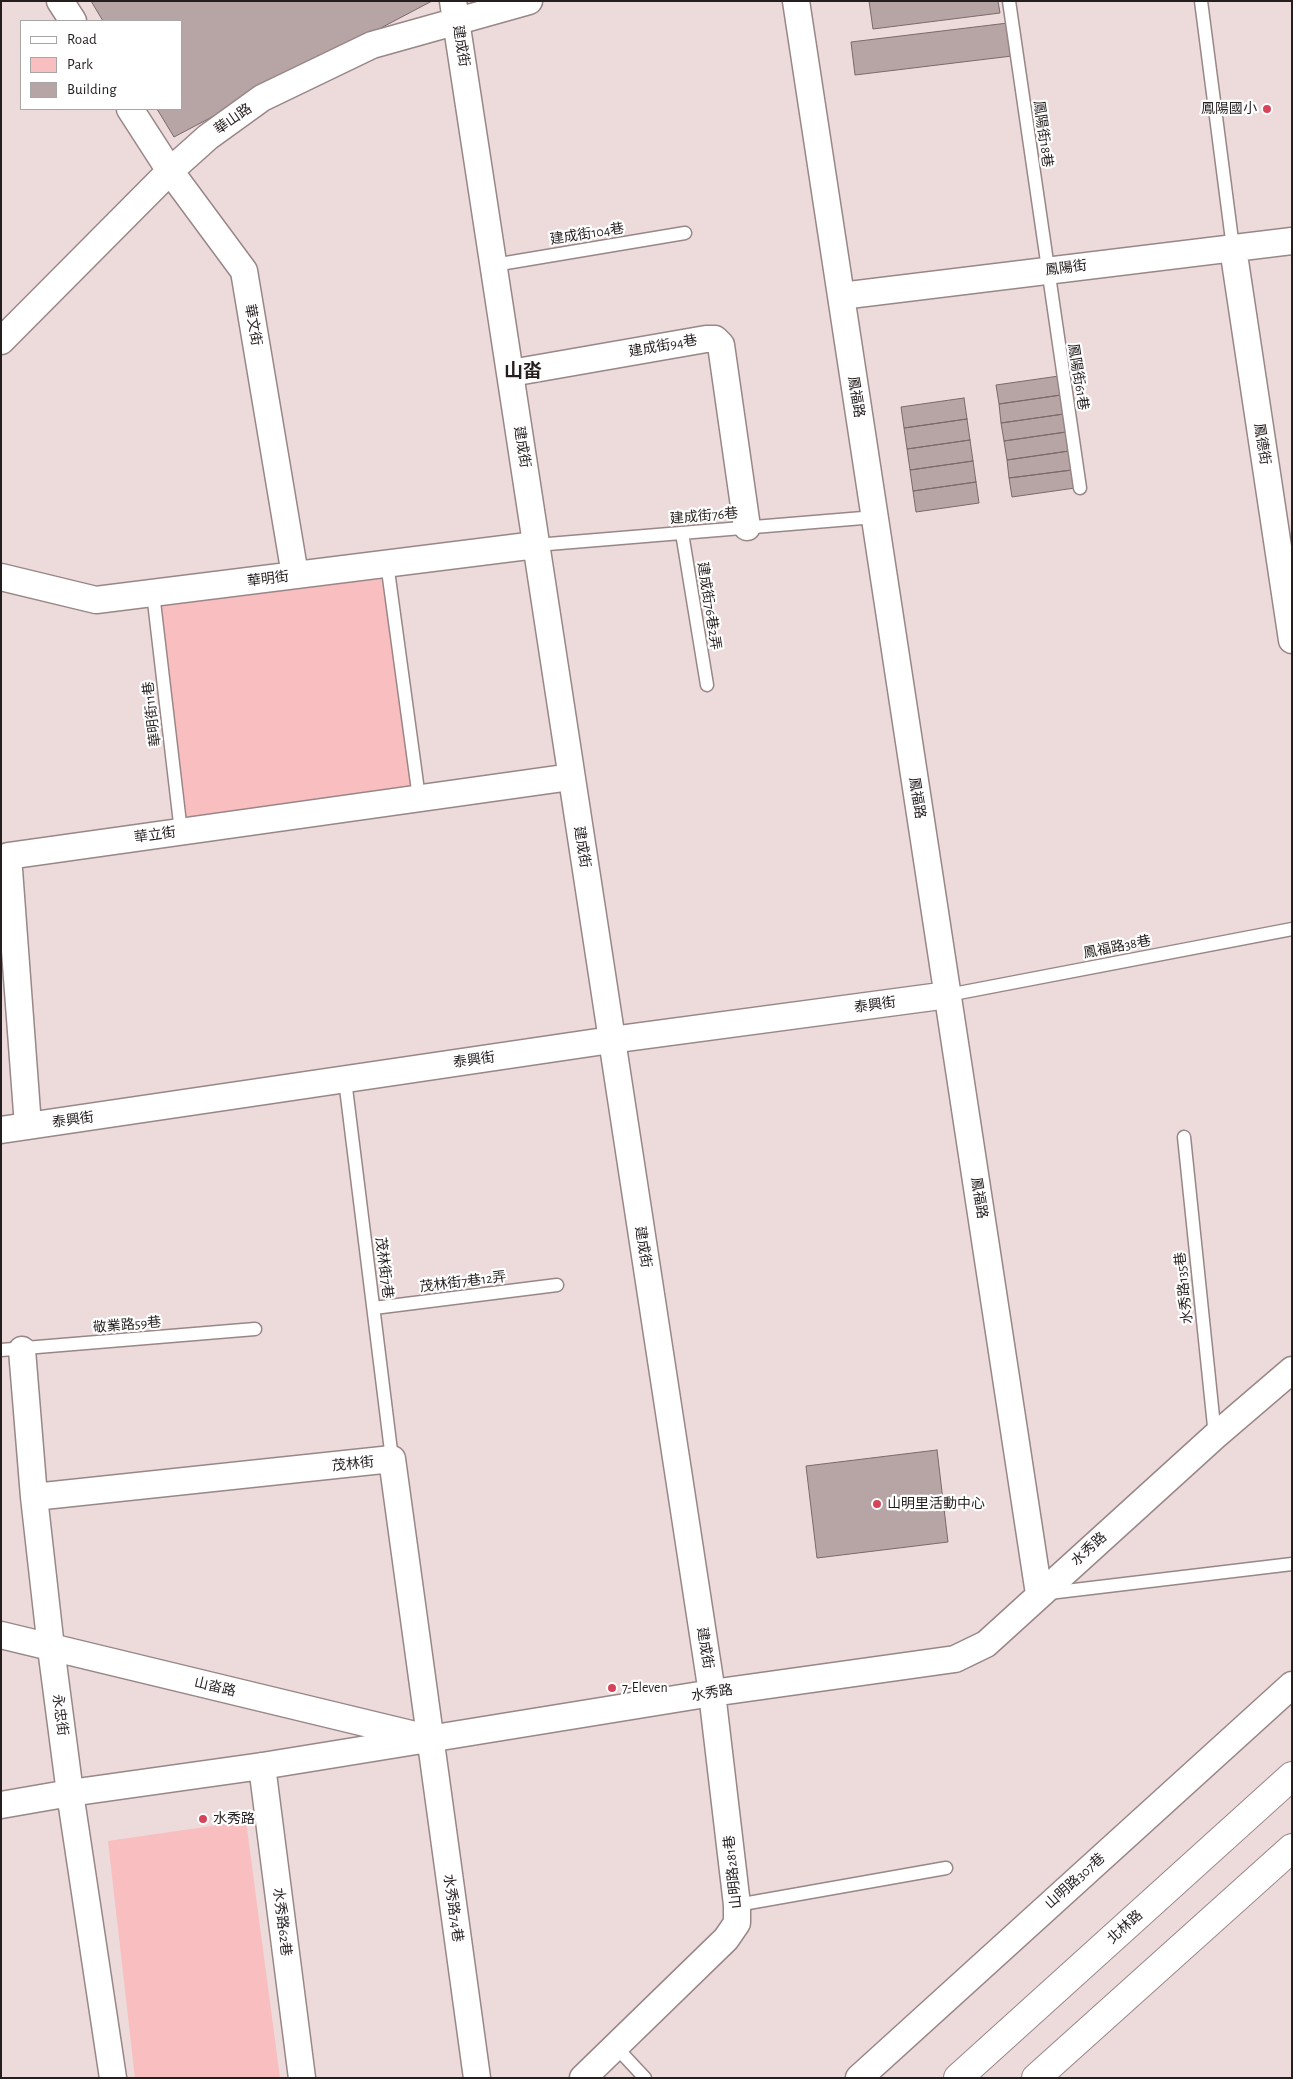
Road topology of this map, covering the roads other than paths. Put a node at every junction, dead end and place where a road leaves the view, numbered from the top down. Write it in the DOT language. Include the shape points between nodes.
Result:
graph roads {
  1 [pos="60,1"];
  2 [pos="529,1"];
  3 [pos="796,1"];
  4 [pos="1009,1"];
  5 [pos="1201,1"];
  6 [pos="455,11"];
  7 [pos="72,20"];
  8 [pos="131,110"];
  9 [pos="170,171"];
  10 [pos="685,233"];
  11 [pos="1292,241"];
  12 [pos="1233,248"];
  13 [pos="494,264"];
  14 [pos="1047,271"];
  15 [pos="841,296"];
  16 [pos="1,341"];
  17 [pos="510,373"];
  18 [pos="1080,488"];
  19 [pos="874,517"];
  20 [pos="747,527"];
  21 [pos="682,533"];
  22 [pos="536,545"];
  23 [pos="387,563"];
  24 [pos="296,575"];
  25 [pos="1,577"];
  26 [pos="153,593"];
  27 [pos="1292,640"];
  28 [pos="707,685"];
  29 [pos="571,777"];
  30 [pos="419,798"];
  31 [pos="181,832"];
  32 [pos="5,856"];
  33 [pos="1292,929"];
  34 [pos="948,995"];
  35 [pos="611,1040"];
  36 [pos="345,1080"];
  37 [pos="28,1126"];
  38 [pos="1,1130"];
  39 [pos="1184,1137"];
  40 [pos="557,1285"];
  41 [pos="374,1308"];
  42 [pos="254,1329"];
  43 [pos="12,1350"];
  44 [pos="1292,1370"];
  45 [pos="1214,1436"];
  46 [pos="392,1459"];
  47 [pos="34,1498"];
  48 [pos="1292,1564"];
  49 [pos="1039,1594"];
  50 [pos="1,1635"];
  51 [pos="51,1648"];
  52 [pos="1292,1685"];
  53 [pos="712,1693"];
  54 [pos="430,1738"];
  55 [pos="262,1766"];
  56 [pos="1292,1776"];
  57 [pos="70,1793"];
  58 [pos="1,1805"];
  59 [pos="1292,1848"];
  60 [pos="946,1868"];
  61 [pos="738,1905"];
  62 [pos="616,2047"];
  63 [pos="113,2078"];
  64 [pos="302,2078"];
  65 [pos="477,2078"];
  66 [pos="583,2078"];
  67 [pos="646,2078"];
  68 [pos="859,2078"];
  69 [pos="958,2078"];
  70 [pos="1036,2078"];
  1 -- 7 [label="street"];
  2 -- 6 [label="street, 華山路"];
  3 -- 15 [label="street, 鳳福路"];
  4 -- 14 [label="lane, 鳳陽街18巷"];
  5 -- 12 [label="lane"];
  6 -- 9 [label="street, 華山路" via="372,45 262,98 208,137"];
  6 -- 13 [label="street, 建成街"];
  8 -- 9 [label="street, 華文街"];
  9 -- 16 [label="street, 華山路"];
  9 -- 24 [label="street, 華文街" via="244,271"];
  10 -- 13 [label="lane, 建成街104巷"];
  11 -- 12 [label="street, 鳳陽街"];
  12 -- 14 [label="street, 鳳陽街"];
  12 -- 27 [label="street, 鳳德街"];
  13 -- 17 [label="street, 建成街"];
  14 -- 15 [label="street, 鳳陽街"];
  14 -- 18 [label="lane, 鳳陽街61巷"];
  15 -- 19 [label="street, 鳳福路"];
  17 -- 20 [label="street, 建成街94巷" via="715,339 721,345"];
  17 -- 22 [label="street, 建成街"];
  19 -- 20 [label="lane, 建成街76巷"];
  19 -- 34 [label="street, 鳳福路"];
  20 -- 21 [label="lane, 建成街76巷"];
  21 -- 22 [label="lane, 建成街76巷"];
  21 -- 28 [label="lane, 建成街76巷2弄"];
  22 -- 23 [label="street, 華明街"];
  22 -- 29 [label="street, 建成街"];
  23 -- 24 [label="street, 華明街"];
  23 -- 30 [label="lane"];
  24 -- 26 [label="street, 華明街"];
  25 -- 26 [label="street, 華明街" via="96,600"];
  26 -- 31 [label="lane, 華明街11巷"];
  29 -- 30 [label="street, 華立街"];
  29 -- 35 [label="street, 建成街"];
  30 -- 31 [label="street, 華立街"];
  31 -- 32 [label="street, 華立街"];
  32 -- 37 [label="street, 華立街"];
  33 -- 34 [label="lane, 鳳福路38巷"];
  34 -- 35 [label="street, 泰興街"];
  34 -- 49 [label="street, 鳳福路"];
  35 -- 36 [label="street, 泰興街"];
  35 -- 53 [label="street, 建成街"];
  36 -- 37 [label="street, 泰興街"];
  36 -- 41 [label="lane, 茂林街7巷"];
  37 -- 38 [label="street, 泰興街"];
  39 -- 45 [label="lane, 水秀路135巷"];
  40 -- 41 [label="lane, 茂林街7巷12弄"];
  41 -- 46 [label="lane, 茂林街7巷"];
  42 -- 43 [label="lane, 敬業路59巷"];
  43 -- 47 [label="street, 永忠街"];
  44 -- 45 [label="street, 水秀路"];
  45 -- 49 [label="street, 水秀路"];
  46 -- 47 [label="street, 茂林街"];
  46 -- 54 [label="street, 茂林街"];
  47 -- 51 [label="street, 永忠街"];
  48 -- 49 [label="lane"];
  49 -- 53 [label="street, 水秀路" via="986,1644 955,1658"];
  50 -- 51 [label="street, 山畓路"];
  51 -- 54 [label="street, 山畓路"];
  51 -- 57 [label="street, 永忠街"];
  52 -- 68 [label="street, 山明路307巷"];
  53 -- 54 [label="street, 水秀路"];
  53 -- 61 [label="street, 山明路281巷"];
  54 -- 55 [label="street, 水秀路"];
  54 -- 65 [label="street, 水秀路74巷"];
  55 -- 57 [label="street, 水秀路"];
  55 -- 64 [label="street, 水秀路62巷"];
  56 -- 69 [label="street, 北林路"];
  57 -- 58 [label="street, 水秀路"];
  57 -- 63 [label="street, 永忠街"];
  59 -- 70 [label="street"];
  60 -- 61 [label="lane"];
  61 -- 62 [label="street, 山明路281巷" via="737,1923 726,1939"];
  62 -- 66 [label="street, 山明路281巷"];
  62 -- 67 [label="lane"];
}
